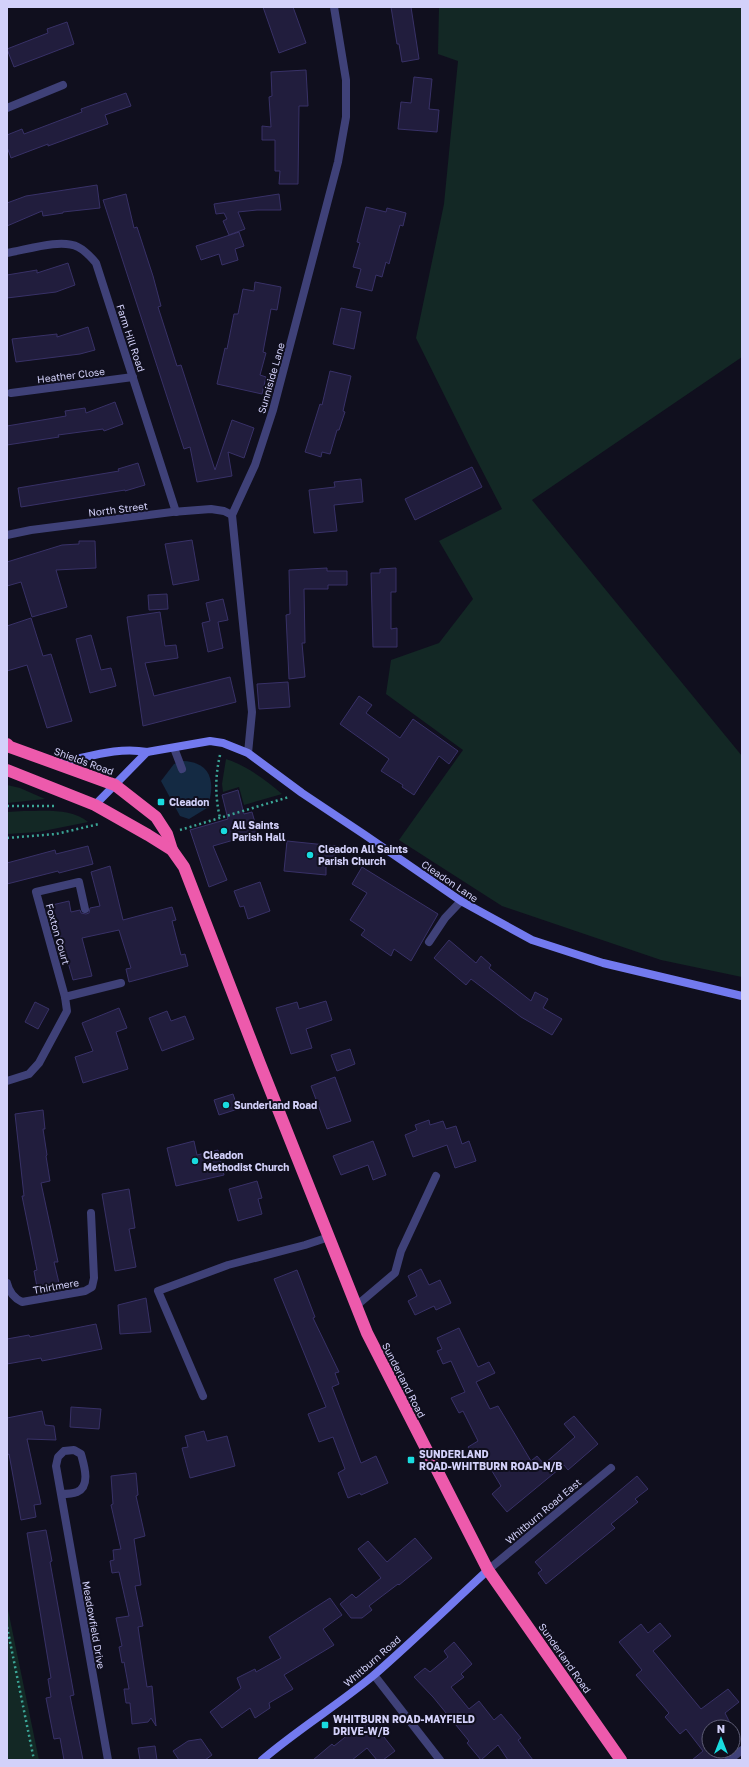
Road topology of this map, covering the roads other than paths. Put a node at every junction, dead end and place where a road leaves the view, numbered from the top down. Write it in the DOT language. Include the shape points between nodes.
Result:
graph roads {
  1 [pos="334,7"];
  2 [pos="63,85"];
  3 [pos="7,108"];
  4 [pos="7,253"];
  5 [pos="133,377"];
  6 [pos="11,393"];
  7 [pos="176,512"];
  8 [pos="232,515"];
  9 [pos="7,535"];
  10 [pos="8,747"];
  11 [pos="174,748"];
  12 [pos="147,752"];
  13 [pos="248,753"];
  14 [pos="56,764"];
  15 [pos="182,769"];
  16 [pos="7,770"];
  17 [pos="115,785"];
  18 [pos="95,805"];
  19 [pos="172,850"];
  20 [pos="184,867"];
  21 [pos="461,902"];
  22 [pos="85,909"];
  23 [pos="429,942"];
  24 [pos="121,984"];
  25 [pos="742,996"];
  26 [pos="65,997"];
  27 [pos="7,1081"];
  28 [pos="436,1176"];
  29 [pos="91,1213"];
  30 [pos="328,1237"];
  31 [pos="7,1283"];
  32 [pos="356,1306"];
  33 [pos="203,1396"];
  34 [pos="611,1468"];
  35 [pos="61,1494"];
  36 [pos="488,1570"];
  37 [pos="374,1675"];
  38 [pos="742,1750"];
  39 [pos="108,1760"];
  40 [pos="262,1760"];
  41 [pos="440,1760"];
  42 [pos="621,1760"];
  43 [pos="729,1760"];
  1 -- 8 [label="street, Sunniside Lane" via="346,80 346,117 339,154 273,410 255,465"];
  2 -- 3 [label="street"];
  4 -- 5 [label="street, Farm Hill Road" via="65,243 87,252 96,263"];
  5 -- 6 [label="street, Heather Close"];
  5 -- 7 [label="street, Farm Hill Road"];
  7 -- 8 [label="street, North Street" via="211,509"];
  7 -- 9 [label="street, North Street"];
  8 -- 13 [label="street" via="252,712"];
  10 -- 14 [label="highway, Shields Road"];
  11 -- 12 [label="street, Cleadon Lane"];
  11 -- 13 [label="street, Cleadon Lane" via="210,741 223,743"];
  11 -- 15 [label="street"];
  12 -- 14 [label="street, Cleadon Lane" via="133,749 115,750"];
  12 -- 17 [label="street"];
  13 -- 21 [label="street, Cleadon Lane"];
  14 -- 17 [label="highway, Shields Road"];
  16 -- 18 [label="highway, Shields Road"];
  17 -- 18 [label="street"];
  17 -- 19 [label="highway, Shields Road" via="156,817 167,834"];
  18 -- 19 [label="highway, Shields Road"];
  19 -- 20 [label="highway, Shields Road"];
  20 -- 30 [label="highway, Sunderland Road"];
  21 -- 23 [label="street" via="445,918"];
  21 -- 25 [label="street, Cleadon Lane" via="532,940 603,963"];
  22 -- 26 [label="street, Foxton Court" via="79,882 36,892"];
  24 -- 26 [label="street"];
  26 -- 27 [label="street" via="67,1012 39,1063 29,1074"];
  28 -- 32 [label="street" via="401,1251 395,1273"];
  29 -- 31 [label="street, Thirlmere" via="94,1278 92,1287 85,1291 22,1302 14,1298"];
  30 -- 32 [label="highway, Sunderland Road"];
  30 -- 33 [label="street" via="228,1265 158,1291"];
  32 -- 36 [label="highway, Sunderland Road" via="367,1333"];
  34 -- 36 [label="street, Whitburn Road East"];
  35 -- 35 [label="street, Meadowfield Drive" via="78,1492 84,1485 81,1454 74,1450 64,1451 58,1457 56,1466"];
  35 -- 39 [label="street, Meadowfield Drive"];
  36 -- 37 [label="street, Whitburn Road"];
  36 -- 42 [label="highway, Sunderland Road"];
  37 -- 40 [label="street, Whitburn Road" via="286,1739"];
  37 -- 41 [label="street"];
  38 -- 43 [label="street"];
}
